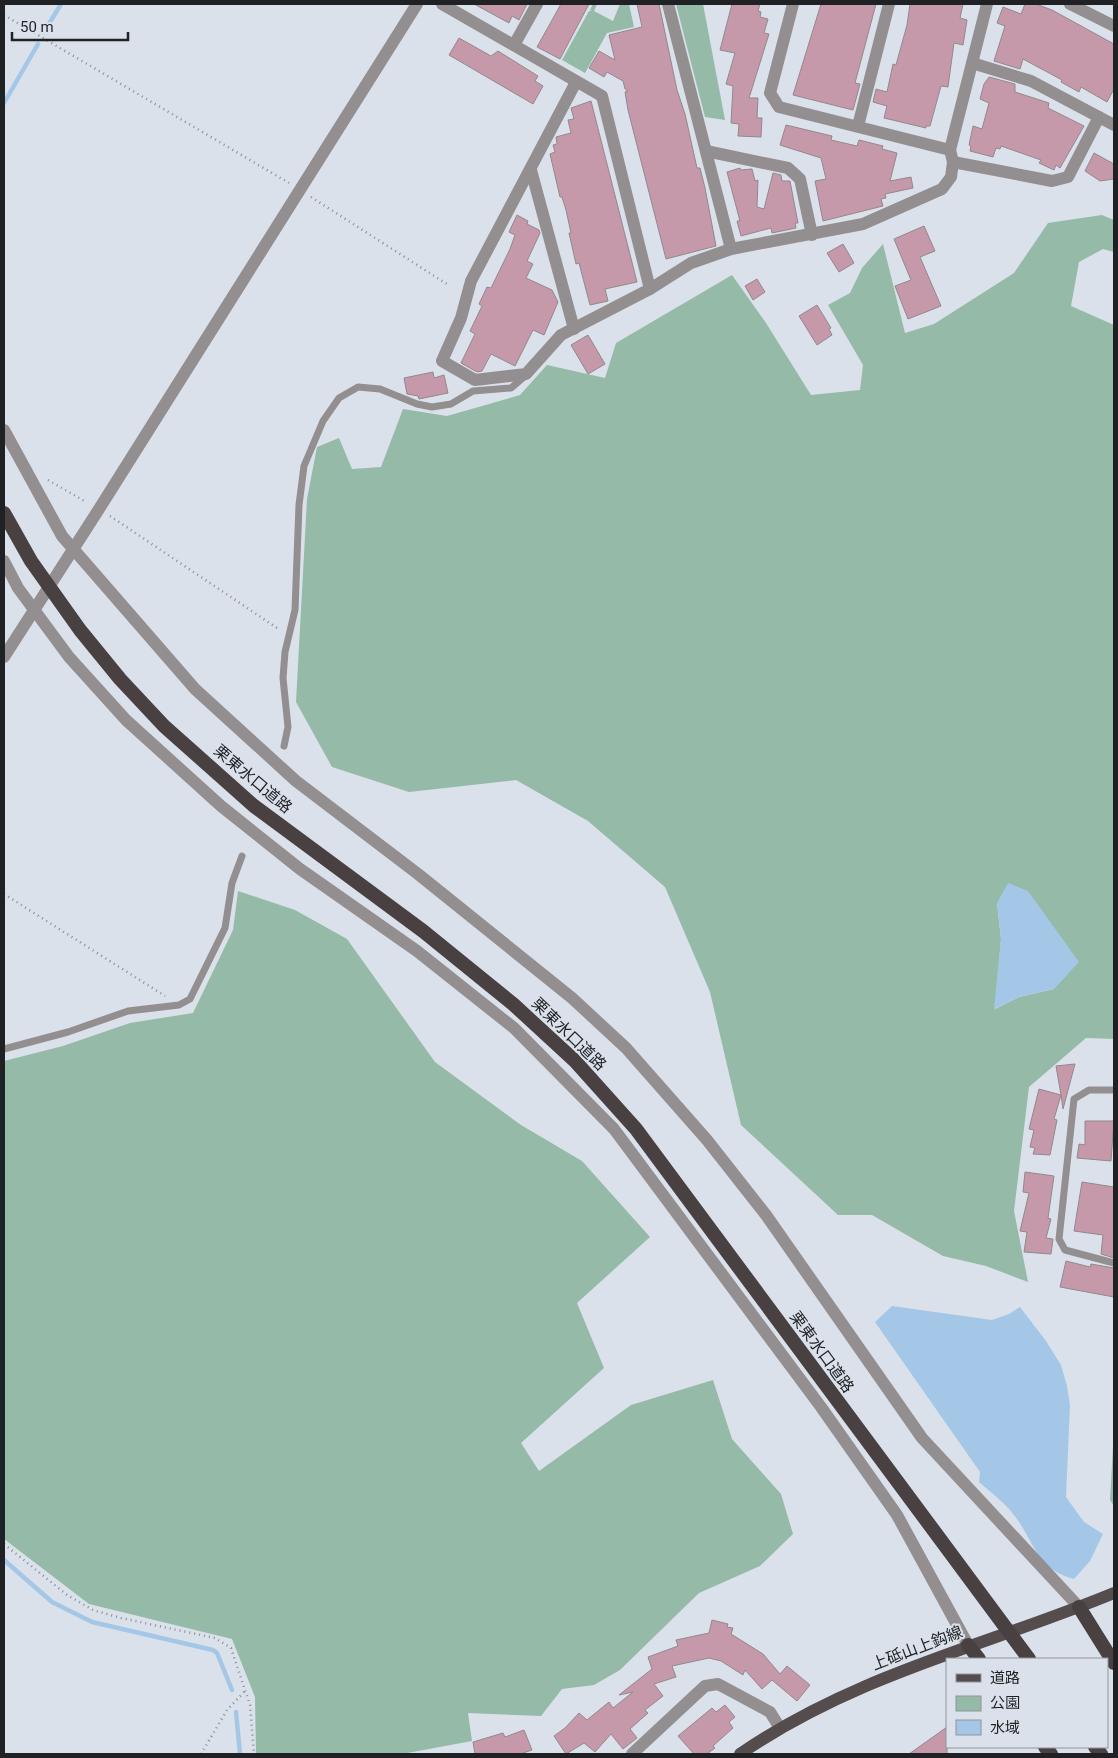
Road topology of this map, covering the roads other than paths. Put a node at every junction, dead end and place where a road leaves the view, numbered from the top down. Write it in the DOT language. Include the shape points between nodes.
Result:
graph roads {
  1 [pos="417,4"];
  2 [pos="442,4"];
  3 [pos="537,4"];
  4 [pos="668,4"];
  5 [pos="793,4"];
  6 [pos="889,4"];
  7 [pos="987,4"];
  8 [pos="1070,4"];
  9 [pos="1114,26"];
  10 [pos="514,45"];
  11 [pos="972,63"];
  12 [pos="576,82"];
  13 [pos="1099,117"];
  14 [pos="1114,125"];
  15 [pos="858,126"];
  16 [pos="706,151"];
  17 [pos="951,156"];
  18 [pos="531,170"];
  19 [pos="812,236"];
  20 [pos="731,249"];
  21 [pos="650,289"];
  22 [pos="574,329"];
  23 [pos="526,374"];
  24 [pos="4,430"];
  25 [pos="4,513"];
  26 [pos="74,550"];
  27 [pos="4,561"];
  28 [pos="35,609"];
  29 [pos="4,657"];
  30 [pos="284,746"];
  31 [pos="242,856"];
  32 [pos="4,1049"];
  33 [pos="1114,1090"];
  34 [pos="1114,1263"];
  35 [pos="1114,1593"];
  36 [pos="1079,1608"];
  37 [pos="968,1645"];
  38 [pos="977,1658"];
  39 [pos="1027,1658"];
  40 [pos="1114,1663"];
  41 [pos="780,1728"];
  42 [pos="632,1754"];
  43 [pos="740,1754"];
  1 -- 26 [label="street"];
  2 -- 10 [label="street"];
  3 -- 10 [label="street"];
  4 -- 16 [label="street"];
  5 -- 15 [label="street" via="770,93 779,107"];
  6 -- 15 [label="street"];
  7 -- 11 [label="street"];
  8 -- 9 [label="street"];
  10 -- 12 [label="street"];
  11 -- 13 [label="street" via="1031,81"];
  11 -- 17 [label="street"];
  12 -- 18 [label="street"];
  12 -- 21 [label="street" via="602,96"];
  13 -- 14 [label="street"];
  13 -- 17 [label="street" via="1068,177 1052,181"];
  15 -- 17 [label="street"];
  16 -- 19 [label="street" via="788,168 800,179"];
  16 -- 20 [label="street"];
  17 -- 19 [label="street" via="951,177 942,189 863,224"];
  18 -- 22 [label="street"];
  18 -- 23 [label="street" via="471,282 461,318 442,361 475,380"];
  19 -- 20 [label="street"];
  20 -- 21 [label="street" via="691,263"];
  21 -- 22 [label="street"];
  22 -- 23 [label="street" via="561,335"];
  23 -- 30 [label="lane" via="511,388 473,392 451,404 432,407 380,389 358,387 338,398 323,421 304,466 299,505 295,610 285,652 283,678 288,727"];
  24 -- 26 [label="street" via="62,536"];
  25 -- 39 [label="highway, 栗東水口道路" via="32,561 80,630 120,679 208,766 254,806 423,931 513,1004 575,1061 636,1128"];
  26 -- 28 [label="street"];
  26 -- 36 [label="street" via="195,689 296,782 496,936 572,998 626,1048 707,1140 766,1215 922,1438"];
  27 -- 28 [label="street" via="18,588"];
  28 -- 29 [label="street"];
  28 -- 37 [label="street" via="69,657 126,720 221,806 300,869 417,951 514,1028 614,1129 821,1407 897,1515"];
  31 -- 32 [label="lane" via="232,883 224,928 190,999 179,1005 128,1011"];
  33 -- 34 [label="lane" via="1089,1090 1074,1100 1059,1239 1064,1250"];
  35 -- 36 [label="main road, 上砥山上鈎線"];
  36 -- 37 [label="main road, 上砥山上鈎線"];
  36 -- 40 [label="highway"];
  37 -- 38 [label="highway"];
  37 -- 41 [label="main road, 上砥山上鈎線" via="866,1685 808,1711"];
  41 -- 42 [label="street" via="770,1712 718,1684 705,1686"];
  41 -- 43 [label="main road, 上砥山上鈎線"];
}
